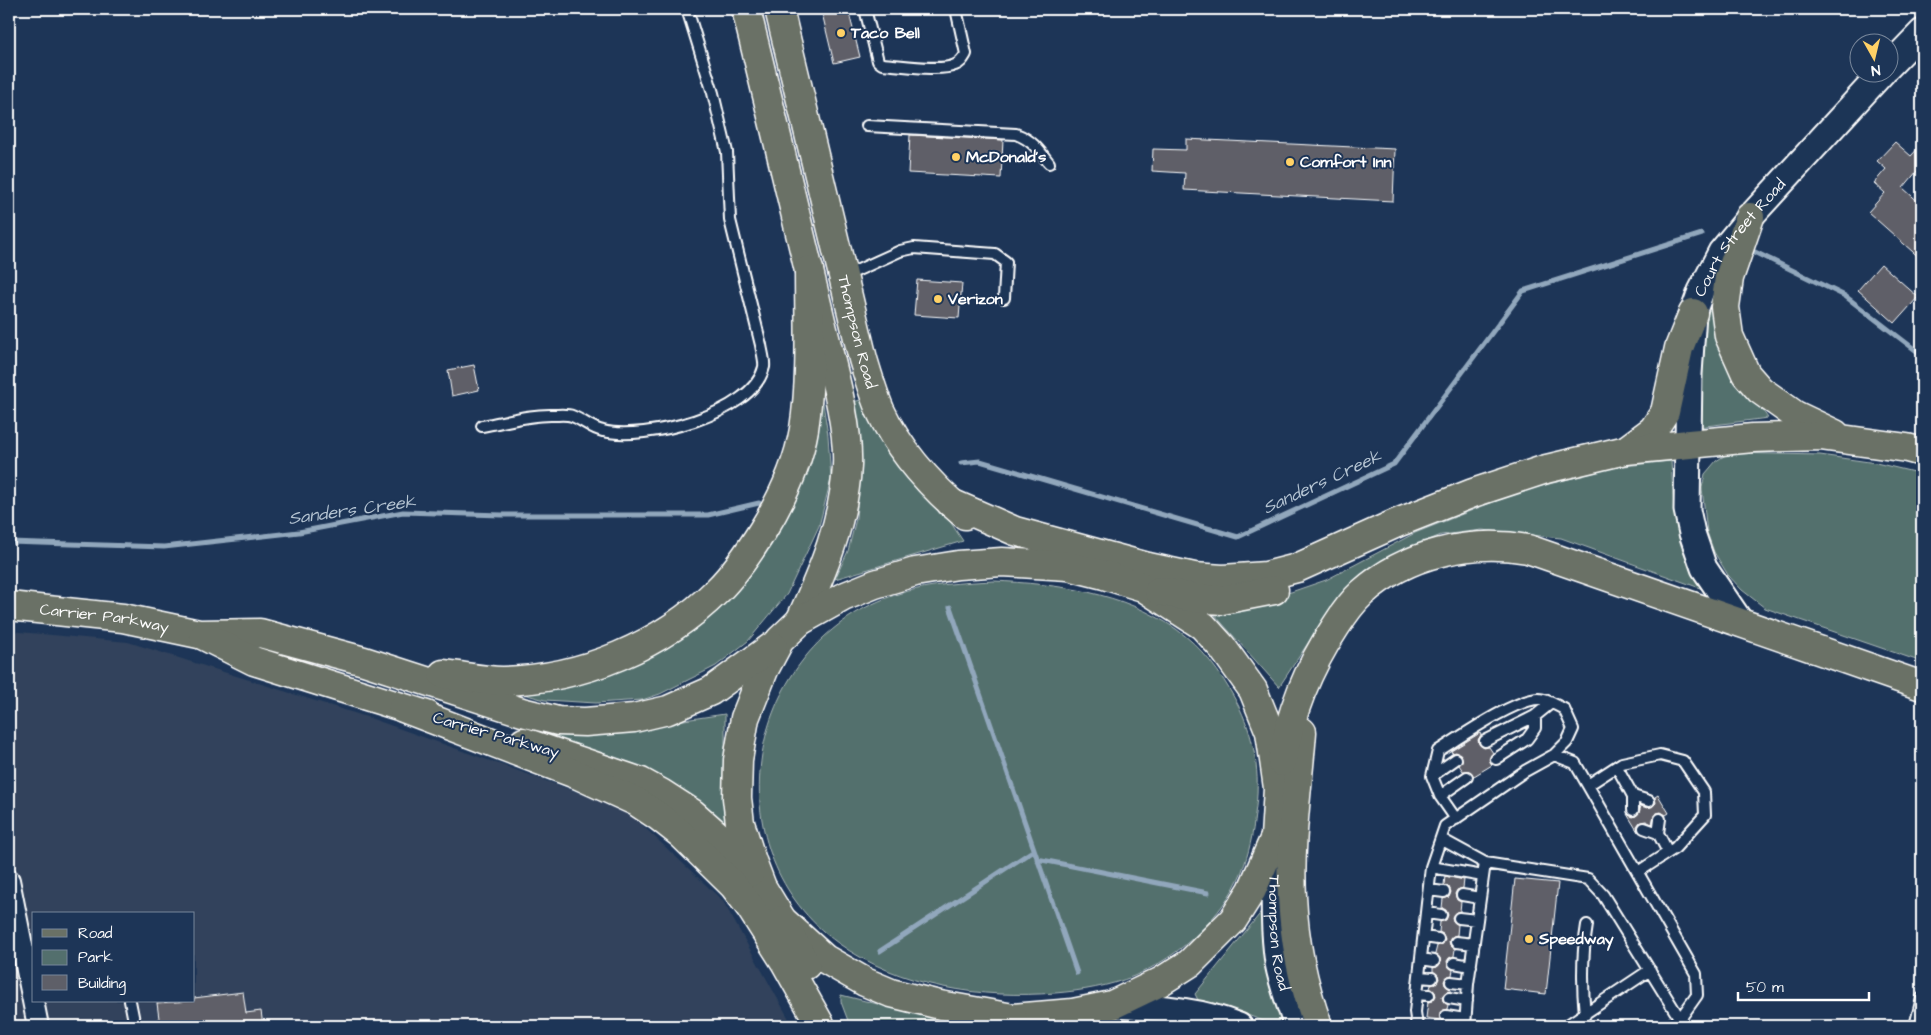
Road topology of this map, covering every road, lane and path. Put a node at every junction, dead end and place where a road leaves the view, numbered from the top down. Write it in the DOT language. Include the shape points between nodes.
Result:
graph roads {
  1 [pos="687,9"];
  2 [pos="746,9"];
  3 [pos="779,9"];
  4 [pos="865,9"];
  5 [pos="956,9"];
  6 [pos="1922,32"];
  7 [pos="1898,57"];
  8 [pos="1874,82"];
  9 [pos="867,126"];
  10 [pos="1049,162"];
  11 [pos="1750,217"];
  12 [pos="810,270"];
  13 [pos="844,277"];
  14 [pos="1004,298"];
  15 [pos="1693,313"];
  16 [pos="482,426"];
  17 [pos="1848,440"];
  18 [pos="1689,444"];
  19 [pos="1626,450"];
  20 [pos="1922,452"];
  21 [pos="1473,493"];
  22 [pos="951,503"];
  23 [pos="1068,566"];
  24 [pos="1143,587"];
  25 [pos="9,606"];
  26 [pos="800,621"];
  27 [pos="1742,624"];
  28 [pos="199,634"];
  29 [pos="780,640"];
  30 [pos="364,661"];
  31 [pos="1306,676"];
  32 [pos="1922,686"];
  33 [pos="1551,702"];
  34 [pos="404,708"];
  35 [pos="1535,716"];
  36 [pos="1485,741"];
  37 [pos="1554,755"];
  38 [pos="1456,759"];
  39 [pos="1496,759"];
  40 [pos="1617,767"];
  41 [pos="1432,776"];
  42 [pos="1467,777"];
  43 [pos="1588,785"];
  44 [pos="1278,788"];
  45 [pos="1440,796"];
  46 [pos="1633,796"];
  47 [pos="1649,801"];
  48 [pos="1633,810"];
  49 [pos="1456,819"];
  50 [pos="1660,819"];
  51 [pos="1644,828"];
  52 [pos="1658,833"];
  53 [pos="1275,836"];
  54 [pos="1441,840"];
  55 [pos="1668,852"];
  56 [pos="1485,863"];
  57 [pos="1431,867"];
  58 [pos="1638,872"];
  59 [pos="1483,876"];
  60 [pos="9,880"];
  61 [pos="762,887"];
  62 [pos="1428,890"];
  63 [pos="1444,892"];
  64 [pos="1462,895"];
  65 [pos="1480,898"];
  66 [pos="1427,913"];
  67 [pos="1441,915"];
  68 [pos="1459,918"];
  69 [pos="782,920"];
  70 [pos="1477,920"];
  71 [pos="1587,924"];
  72 [pos="1424,937"];
  73 [pos="1438,939"];
  74 [pos="1456,942"];
  75 [pos="1474,944"];
  76 [pos="1421,959"];
  77 [pos="1434,961"];
  78 [pos="1454,963"];
  79 [pos="1471,966"];
  80 [pos="1650,970"];
  81 [pos="1419,977"];
  82 [pos="1432,978"];
  83 [pos="1451,982"];
  84 [pos="1468,984"];
  85 [pos="1417,994"];
  86 [pos="1429,995"];
  87 [pos="32,996"];
  88 [pos="1449,998"];
  89 [pos="1922,998"];
  90 [pos="1467,1001"];
  91 [pos="33,1002"];
  92 [pos="130,1002"];
  93 [pos="1112,1005"];
  94 [pos="1415,1012"];
  95 [pos="1427,1013"];
  96 [pos="1585,1015"];
  97 [pos="1446,1016"];
  98 [pos="1680,1019"];
  99 [pos="1006,1022"];
  100 [pos="1465,1022"];
  101 [pos="38,1026"];
  102 [pos="135,1026"];
  103 [pos="821,1026"];
  104 [pos="838,1026"];
  105 [pos="1239,1026"];
  106 [pos="1297,1026"];
  107 [pos="1318,1026"];
  108 [pos="1417,1026"];
  109 [pos="1566,1026"];
  110 [pos="1668,1026"];
  111 [pos="1915,1026"];
  1 -- 16 [label="lane" via="727,152 730,220 764,366 759,380 747,394 718,412 659,430 634,434 602,431 571,415 551,414"];
  2 -- 12 [label="main road, Thompson Road"];
  3 -- 13 [label="main road, Thompson Road"];
  4 -- 5 [label="lane" via="878,61 882,64 944,68 962,61 966,54"];
  6 -- 7 [label="street"];
  8 -- 11 [label="street, Court Street Road"];
  9 -- 10 [label="lane" via="1016,134 1035,144"];
  11 -- 15 [label="street, Court Street Road" via="1721,252"];
  11 -- 17 [label="main road" via="1728,278 1725,307 1729,336 1746,374 1760,390 1796,415"];
  12 -- 26 [label="main road, Thompson Road" via="844,429 847,464 832,547"];
  12 -- 30 [label="main road" via="804,429 791,475 778,507 744,560 718,591 644,646 605,662 561,674 503,681"];
  13 -- 14 [label="lane" via="900,251 914,248 995,254 1006,262"];
  13 -- 22 [label="main road, Thompson Road" via="863,359 881,412 903,448"];
  15 -- 18 [label="street, Court Street Road"];
  15 -- 19 [label="main road" via="1679,348 1664,412 1653,430"];
  17 -- 18 [label="main road" via="1820,436"];
  17 -- 20 [label="main road"];
  18 -- 19 [label="main road"];
  18 -- 27 [label="street, Court Street Road" via="1687,510 1692,533 1704,568"];
  19 -- 21 [label="main road" via="1546,469"];
  21 -- 22 [label="main road" via="1297,568 1266,576 1222,579 1194,577 1148,567 1015,531"];
  21 -- 24 [label="main road" via="1328,573 1269,592 1222,600 1194,598"];
  22 -- 23 [label="main road, Thompson Road" via="990,536"];
  23 -- 24 [label="main road"];
  23 -- 26 [label="main road" via="1002,562 916,572 851,594"];
  24 -- 44 [label="main road" via="1203,626 1253,690 1270,732"];
  25 -- 28 [label="main road, Carrier Parkway" via="123,618"];
  26 -- 29 [label="main road"];
  27 -- 31 [label="main road" via="1528,549 1480,545 1444,550 1396,568 1380,578 1360,594 1342,617"];
  27 -- 32 [label="main road"];
  28 -- 30 [label="main road, Carrier Parkway" via="260,633"];
  28 -- 34 [label="main road, Carrier Parkway" via="254,661"];
  29 -- 30 [label="main road, Carrier Parkway" via="711,691 668,710 634,718 592,721 558,721 522,712"];
  29 -- 61 [label="main road" via="745,718 738,760 740,823"];
  31 -- 44 [label="main road" via="1287,732"];
  31 -- 107 [label="main road" via="1292,853 1292,895 1300,968"];
  33 -- 35 [label="lane"];
  33 -- 37 [label="lane" via="1564,709 1573,730"];
  33 -- 41 [label="lane" via="1539,699 1521,703 1487,720 1438,752"];
  34 -- 61 [label="main road, Carrier Parkway" via="522,741 641,782 692,813 738,857"];
  34 -- 103 [label="main road" via="578,775 637,802 658,816 681,834 750,906"];
  35 -- 36 [label="lane"];
  35 -- 39 [label="lane" via="1535,728 1527,740"];
  37 -- 43 [label="lane" via="1575,763"];
  37 -- 49 [label="lane"];
  38 -- 41 [label="lane"];
  40 -- 43 [label="lane"];
  40 -- 46 [label="lane"];
  40 -- 55 [label="lane" via="1622,763 1660,755 1683,762 1704,792 1705,815"];
  41 -- 45 [label="lane"];
  42 -- 45 [label="lane"];
  43 -- 58 [label="lane"];
  44 -- 53 [label="main road"];
  45 -- 49 [label="lane"];
  46 -- 47 [label="lane"];
  46 -- 48 [label="lane"];
  49 -- 54 [label="lane" via="1446,826"];
  50 -- 52 [label="lane"];
  51 -- 52 [label="lane"];
  52 -- 55 [label="lane"];
  53 -- 93 [label="main road" via="1252,890 1233,920 1218,936 1190,962 1160,982"];
  53 -- 106 [label="street, Thompson Road" via="1274,928 1283,985"];
  54 -- 56 [label="lane"];
  54 -- 57 [label="lane"];
  55 -- 58 [label="lane"];
  56 -- 59 [label="lane"];
  56 -- 80 [label="lane" via="1588,879 1603,895"];
  57 -- 59 [label="lane"];
  57 -- 62 [label="lane"];
  58 -- 98 [label="lane" via="1696,974 1697,995"];
  59 -- 65 [label="lane"];
  60 -- 87 [label="street"];
  61 -- 69 [label="main road"];
  62 -- 63 [label="lane"];
  62 -- 66 [label="lane"];
  64 -- 65 [label="lane"];
  65 -- 70 [label="lane"];
  66 -- 67 [label="lane"];
  66 -- 72 [label="lane"];
  68 -- 70 [label="lane"];
  69 -- 99 [label="main road" via="825,959 891,993"];
  69 -- 104 [label="main road"];
  70 -- 75 [label="lane"];
  71 -- 96 [label="lane" via="1582,987"];
  72 -- 73 [label="lane"];
  72 -- 76 [label="lane"];
  74 -- 75 [label="lane"];
  75 -- 79 [label="lane"];
  76 -- 77 [label="lane"];
  76 -- 81 [label="lane"];
  78 -- 79 [label="lane"];
  79 -- 84 [label="lane"];
  80 -- 96 [label="lane"];
  80 -- 98 [label="lane"];
  81 -- 82 [label="lane"];
  81 -- 85 [label="lane"];
  83 -- 84 [label="lane"];
  84 -- 90 [label="lane"];
  85 -- 86 [label="lane"];
  85 -- 94 [label="lane"];
  88 -- 90 [label="lane"];
  89 -- 111 [label="lane"];
  90 -- 100 [label="lane"];
  91 -- 101 [label="street"];
  92 -- 102 [label="lane"];
  93 -- 99 [label="main road" via="1073,1014"];
  93 -- 105 [label="street" via="1187,1011"];
  94 -- 95 [label="lane"];
  94 -- 108 [label="lane"];
  96 -- 109 [label="lane"];
  97 -- 100 [label="lane"];
  98 -- 110 [label="lane"];
}
